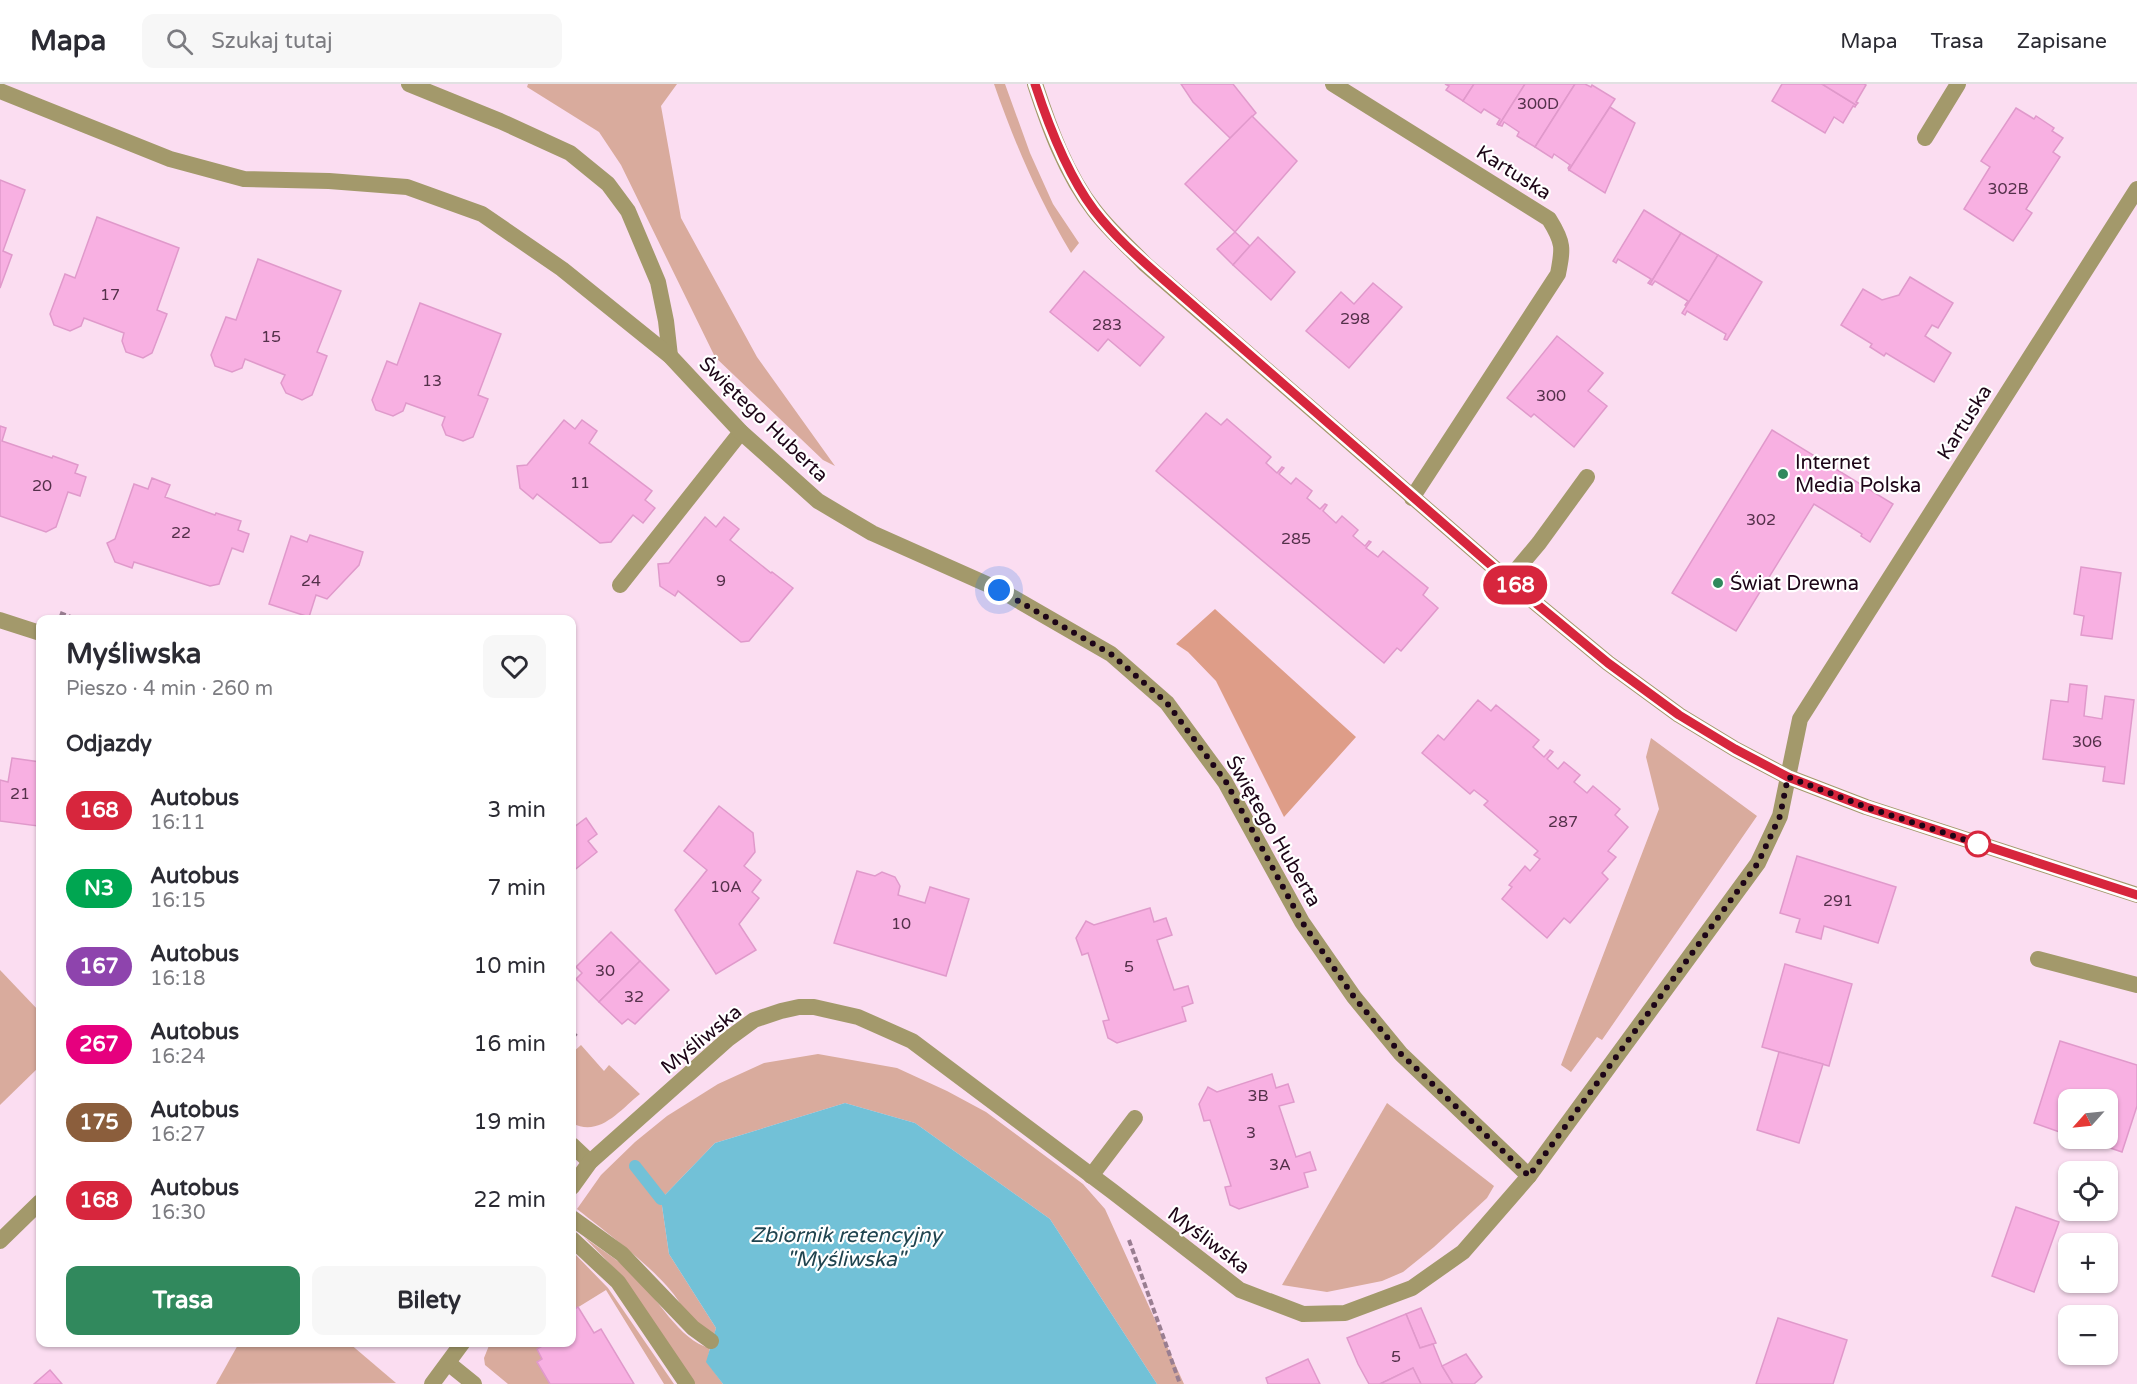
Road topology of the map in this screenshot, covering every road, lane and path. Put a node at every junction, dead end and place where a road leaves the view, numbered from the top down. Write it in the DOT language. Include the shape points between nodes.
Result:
graph roads {
  1 [pos="409,84"];
  2 [pos="1035,84"];
  3 [pos="1333,84"];
  4 [pos="1958,84"];
  5 [pos="0,91"];
  6 [pos="1925,138"];
  7 [pos="2137,189"];
  8 [pos="670,356"];
  9 [pos="741,432"];
  10 [pos="1587,477"];
  11 [pos="1412,498"];
  12 [pos="1508,580"];
  13 [pos="620,585"];
  14 [pos="0,620"];
  15 [pos="36,632"];
  16 [pos="1788,777"];
  17 [pos="2137,895"];
  18 [pos="2038,959"];
  19 [pos="2137,986"];
  20 [pos="1135,1118"];
  21 [pos="576,1148"];
  22 [pos="590,1162"];
  23 [pos="1091,1176"];
  24 [pos="1529,1176"];
  25 [pos="576,1181"];
  26 [pos="1112,1191"];
  27 [pos="36,1206"];
  28 [pos="576,1221"];
  29 [pos="0,1241"];
  30 [pos="576,1243"];
  31 [pos="711,1341"];
  32 [pos="460,1347"];
  33 [pos="448,1364"];
  34 [pos="432,1384"];
  35 [pos="474,1384"];
  36 [pos="687,1384"];
  37 [pos="1180,1384"];
  1 -- 8 [label="street" via="570,153 608,184 628,211 658,282"];
  2 -- 11 [label="street" via="1076,180 1113,233"];
  3 -- 11 [label="street, Kartuska" via="1549,219 1563,249 1558,274"];
  4 -- 6 [label="street"];
  5 -- 8 [label="street, Świętego Huberta" via="170,159 244,179 407,187 482,214 562,269"];
  7 -- 16 [label="street, Kartuska" via="1800,719"];
  8 -- 9 [label="street, Świętego Huberta"];
  9 -- 13 [label="street"];
  9 -- 24 [label="street, Świętego Huberta" via="818,501 872,534 999,590 1111,654 1167,703 1226,782 1302,922 1354,997 1401,1054"];
  10 -- 12 [label="street"];
  11 -- 12 [label="street"];
  12 -- 16 [label="street" via="1608,663 1679,715"];
  14 -- 15 [label="street"];
  16 -- 17 [label="street" via="1866,807"];
  16 -- 24 [label="street, Myśliwska" via="1780,816 1758,863"];
  18 -- 19 [label="street"];
  20 -- 23 [label="street"];
  21 -- 22 [label="street"];
  22 -- 23 [label="street, Myśliwska" via="754,1020 799,1007 814,1007 858,1017 912,1041"];
  22 -- 25 [label="street, Myśliwska"];
  23 -- 26 [label="street, Myśliwska"];
  24 -- 26 [label="street, Myśliwska" via="1463,1252 1412,1288 1345,1313 1303,1314 1240,1290"];
  26 -- 37 [label="path"];
  27 -- 29 [label="street"];
  28 -- 31 [label="street" via="622,1254 693,1328"];
  30 -- 36 [label="street" via="618,1282"];
  32 -- 33 [label="street"];
  33 -- 34 [label="street"];
  33 -- 35 [label="street"];
}
